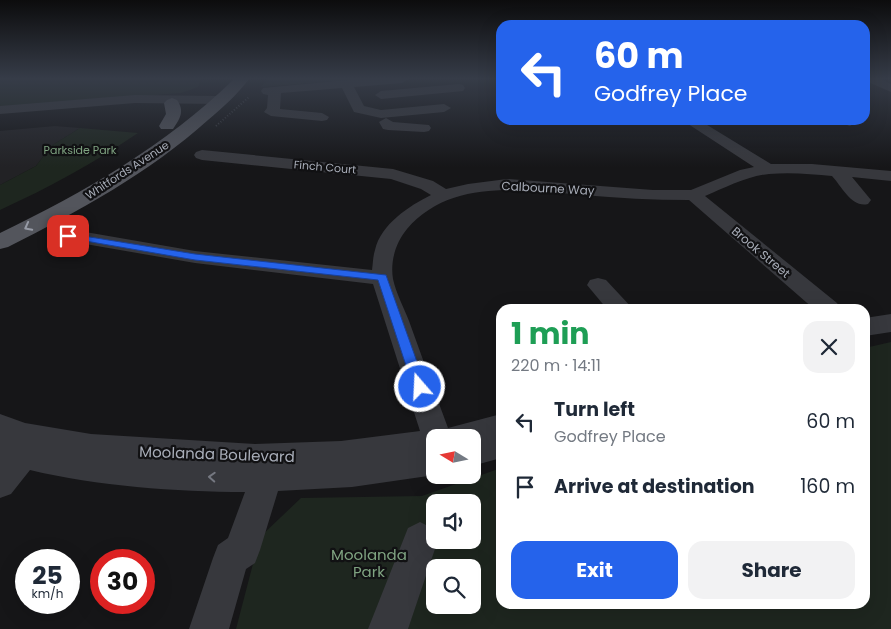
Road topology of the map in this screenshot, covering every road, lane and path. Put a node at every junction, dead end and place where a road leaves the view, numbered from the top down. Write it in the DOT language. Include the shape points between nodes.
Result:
graph roads {
  1 [pos="30,108"];
  2 [pos="41,108"];
  3 [pos="174,108"];
  4 [pos="197,108"];
  5 [pos="202,108"];
  6 [pos="274,108"];
  7 [pos="359,108"];
  8 [pos="440,108"];
  9 [pos="0,111"];
  10 [pos="381,114"];
  11 [pos="322,117"];
  12 [pos="697,125"];
  13 [pos="167,126"];
  14 [pos="424,128"];
  15 [pos="202,155"];
  16 [pos="768,169"];
  17 [pos="838,172"];
  18 [pos="891,176"];
  19 [pos="444,195"];
  20 [pos="693,195"];
  21 [pos="862,200"];
  22 [pos="68,236"];
  23 [pos="1,238"];
  24 [pos="382,278"];
  25 [pos="598,286"];
  26 [pos="616,304"];
  27 [pos="823,304"];
  28 [pos="891,309"];
  29 [pos="870,312"];
  30 [pos="891,323"];
  31 [pos="870,326"];
  32 [pos="496,428"];
  33 [pos="434,429"];
  34 [pos="481,432"];
  35 [pos="426,444"];
  36 [pos="14,445"];
  37 [pos="496,446"];
  38 [pos="481,450"];
  39 [pos="426,461"];
  40 [pos="260,468"];
  41 [pos="0,483"];
  42 [pos="420,540"];
  43 [pos="209,629"];
  44 [pos="388,629"];
  1 -- 9 [label="street"];
  2 -- 9 [label="street"];
  3 -- 13 [label="main road"];
  4 -- 13 [label="main road, Whitfords Avenue"];
  5 -- 23 [label="main road, Whitfords Avenue, one-way" via="172,140 120,176 75,203"];
  6 -- 11 [label="street" via="271,112"];
  7 -- 10 [label="street"];
  8 -- 10 [label="street"];
  10 -- 14 [label="street" via="388,126"];
  12 -- 16 [label="street"];
  13 -- 23 [label="main road, Whitfords Avenue"];
  15 -- 19 [label="street, Finch Court" via="392,174 427,185"];
  16 -- 17 [label="street, Calbourne Way"];
  16 -- 20 [label="street, Calbourne Way"];
  17 -- 18 [label="street, Calbourne Way"];
  17 -- 21 [label="street"];
  19 -- 20 [label="street, Calbourne Way" via="488,186 524,184 653,195"];
  19 -- 24 [label="street, Calbourne Way" via="407,218 392,236 385,249"];
  20 -- 27 [label="street, Brook Street"];
  22 -- 24 [label="street" via="195,257"];
  24 -- 33 [label="street, Calbourne Way"];
  25 -- 26 [label="street"];
  28 -- 29 [label="street"];
  30 -- 31 [label="street"];
  32 -- 34 [label="street"];
  35 -- 40 [label="street, Moolanda Boulevard"];
  36 -- 40 [label="street, Moolanda Boulevard" via="63,462 116,469 204,477"];
  36 -- 41 [label="street"];
  37 -- 38 [label="street"];
  39 -- 40 [label="street, Moolanda Boulevard" via="358,471"];
  40 -- 43 [label="street" via="242,550 231,558"];
  42 -- 44 [label="street"];
}
